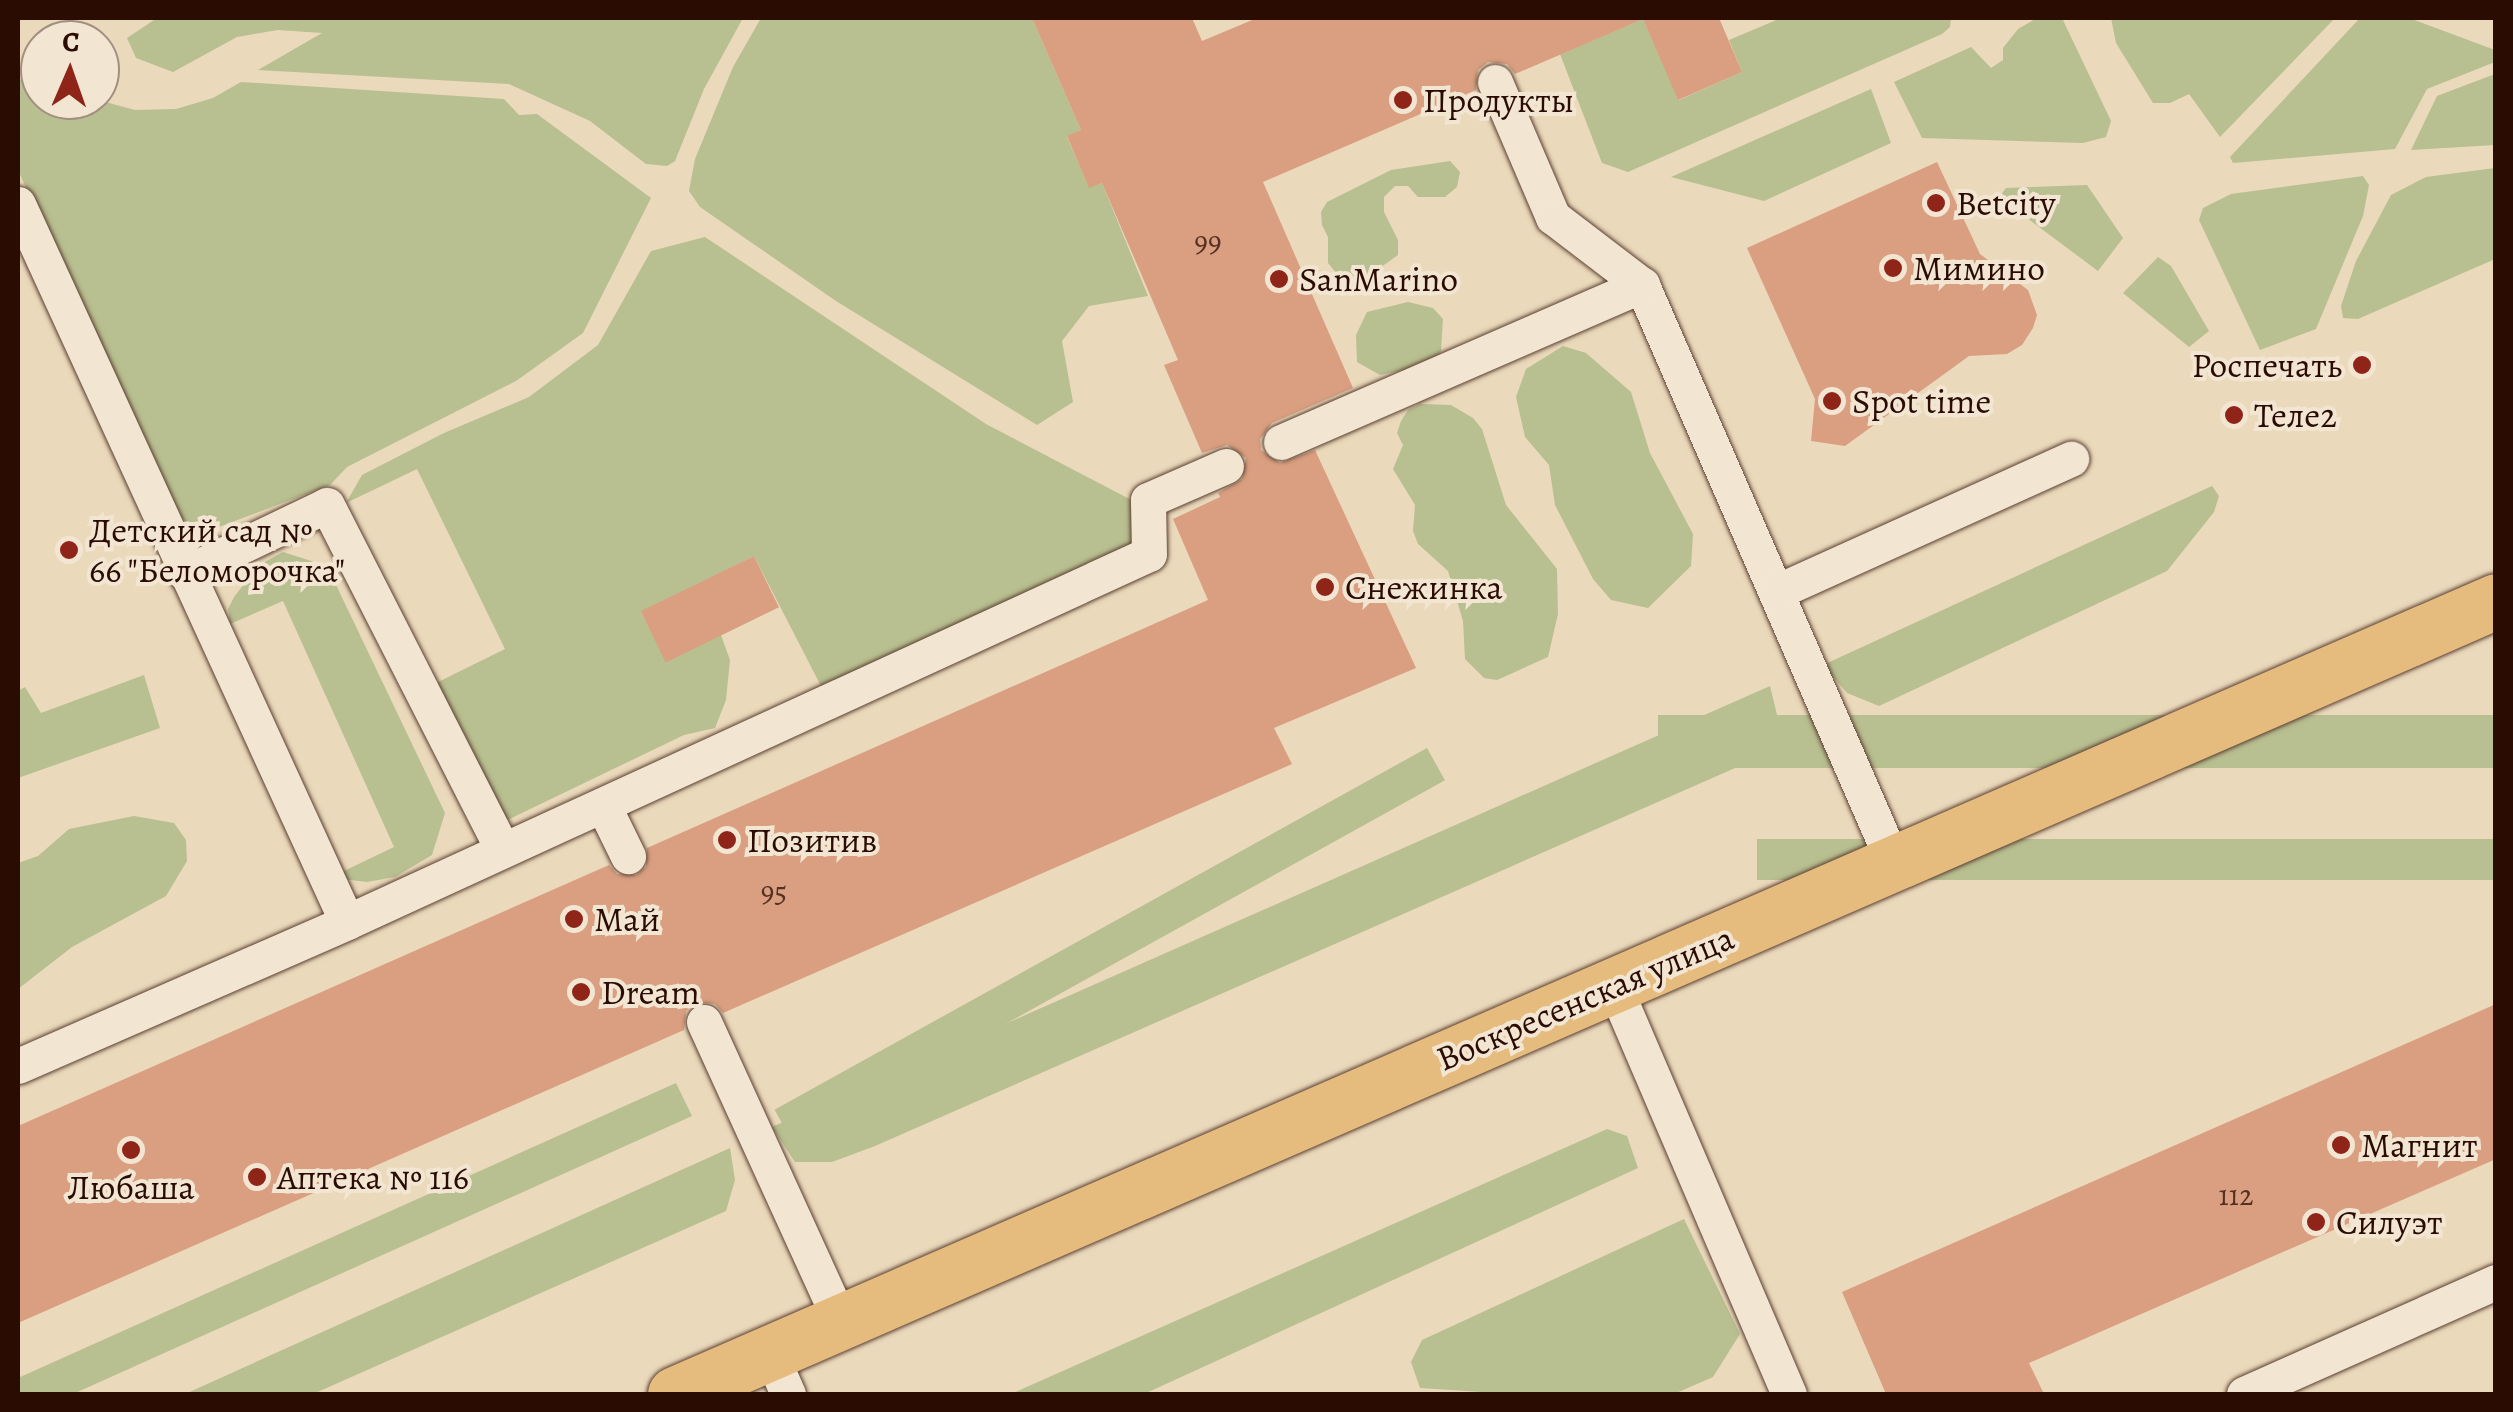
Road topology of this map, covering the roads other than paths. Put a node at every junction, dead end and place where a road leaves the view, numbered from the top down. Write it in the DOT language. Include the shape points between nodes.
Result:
graph roads {
  1 [pos="1495,82"];
  2 [pos="18,204"];
  3 [pos="1642,285"];
  4 [pos="1281,442"];
  5 [pos="2071,459"];
  6 [pos="1226,466"];
  7 [pos="185,573"];
  8 [pos="1776,592"];
  9 [pos="2496,601"];
  10 [pos="603,804"];
  11 [pos="504,850"];
  12 [pos="628,856"];
  13 [pos="1894,864"];
  14 [pos="347,922"];
  15 [pos="1614,986"];
  16 [pos="704,1022"];
  17 [pos="18,1066"];
  18 [pos="2496,1282"];
  19 [pos="841,1322"];
  20 [pos="779,1374"];
  21 [pos="674,1394"];
  22 [pos="1787,1394"];
  23 [pos="2244,1394"];
  1 -- 3 [label="lane" via="1553,217"];
  2 -- 7 [label="lane"];
  3 -- 4 [label="lane"];
  3 -- 8 [label="lane"];
  5 -- 8 [label="lane"];
  6 -- 10 [label="lane" via="1148,500 1148,554"];
  7 -- 11 [label="lane" via="327,505"];
  7 -- 14 [label="lane"];
  8 -- 13 [label="lane"];
  9 -- 13 [label="main road, Воскресенская улица"];
  10 -- 11 [label="lane"];
  10 -- 12 [label="lane"];
  11 -- 14 [label="lane"];
  13 -- 15 [label="main road, Воскресенская улица"];
  14 -- 17 [label="lane"];
  15 -- 19 [label="main road, Воскресенская улица"];
  15 -- 22 [label="lane"];
  16 -- 19 [label="lane"];
  18 -- 23 [label="lane"];
  19 -- 20 [label="main road, Воскресенская улица"];
  20 -- 21 [label="main road, Воскресенская улица"];
}
